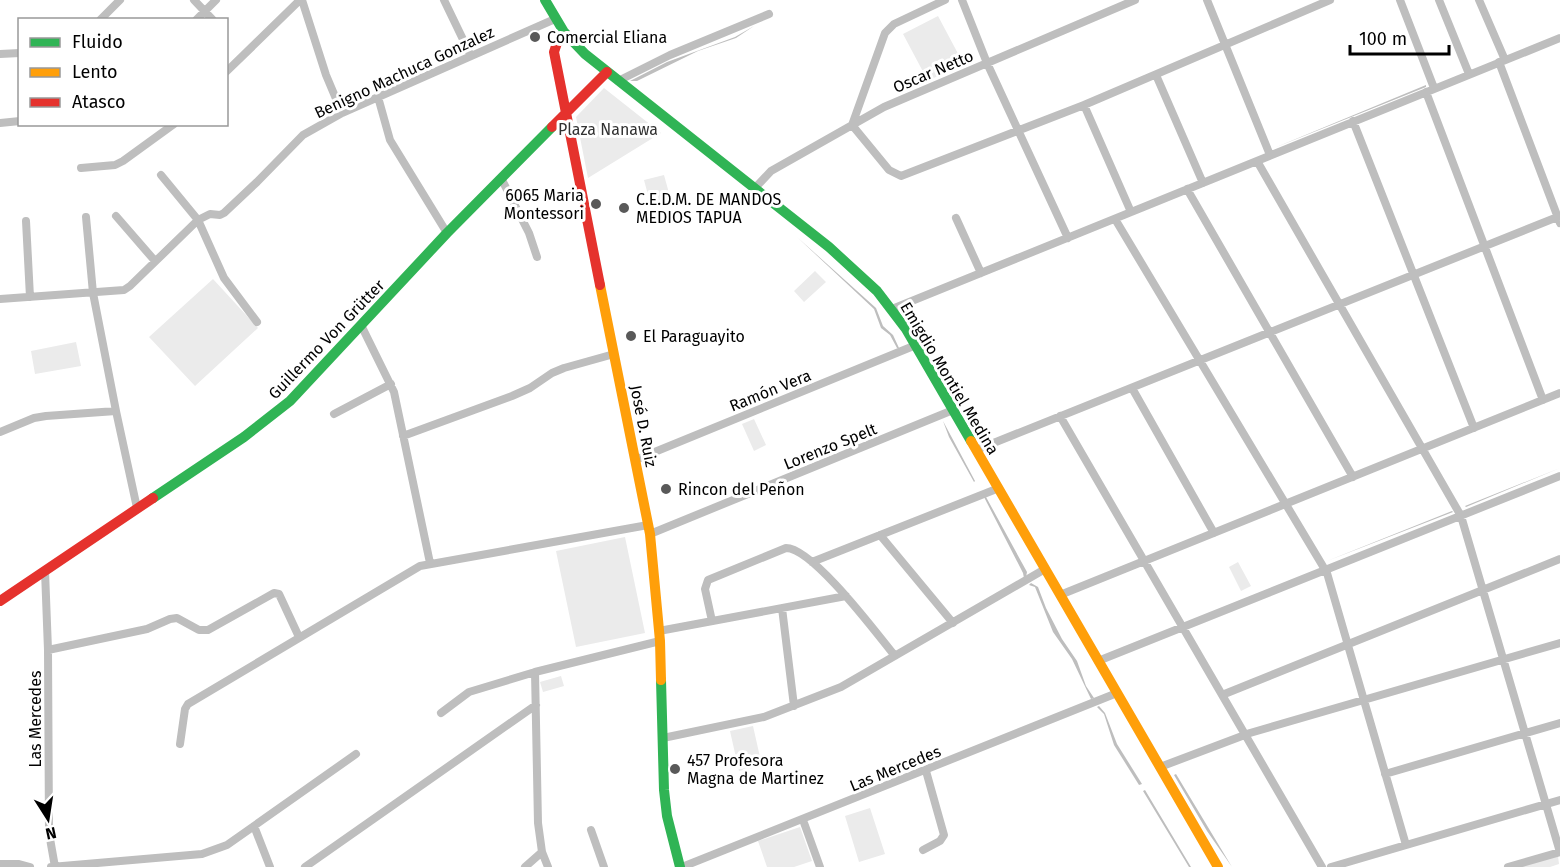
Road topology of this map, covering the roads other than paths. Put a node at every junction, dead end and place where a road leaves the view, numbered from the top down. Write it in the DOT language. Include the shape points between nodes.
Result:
graph roads {
  1 [pos="120,0"];
  2 [pos="194,0"];
  3 [pos="216,0"];
  4 [pos="301,0"];
  5 [pos="444,0"];
  6 [pos="545,0"];
  7 [pos="945,0"];
  8 [pos="962,0"];
  9 [pos="1135,0"];
  10 [pos="1207,0"];
  11 [pos="1330,0"];
  12 [pos="1400,0"];
  13 [pos="1439,0"];
  14 [pos="1479,0"];
  15 [pos="205,11"];
  16 [pos="769,15"];
  17 [pos="102,18"];
  18 [pos="198,18"];
  19 [pos="211,18"];
  20 [pos="555,19"];
  21 [pos="567,36"];
  22 [pos="1560,38"];
  23 [pos="1227,45"];
  24 [pos="18,53"];
  25 [pos="0,54"];
  26 [pos="471,56"];
  27 [pos="1502,61"];
  28 [pos="987,63"];
  29 [pos="228,70"];
  30 [pos="607,72"];
  31 [pos="1469,74"];
  32 [pos="1156,75"];
  33 [pos="618,81"];
  34 [pos="1430,90"];
  35 [pos="378,97"];
  36 [pos="1084,105"];
  37 [pos="342,113"];
  38 [pos="567,114"];
  39 [pos="18,121"];
  40 [pos="1353,121"];
  41 [pos="0,123"];
  42 [pos="852,125"];
  43 [pos="171,126"];
  44 [pos="1018,130"];
  45 [pos="1270,155"];
  46 [pos="1257,160"];
  47 [pos="81,168"];
  48 [pos="161,175"];
  49 [pos="501,178"];
  50 [pos="1203,183"];
  51 [pos="755,188"];
  52 [pos="1187,189"];
  53 [pos="1131,212"];
  54 [pos="116,216"];
  55 [pos="86,218"];
  56 [pos="956,218"];
  57 [pos="1114,219"];
  58 [pos="1559,219"];
  59 [pos="198,220"];
  60 [pos="26,221"];
  61 [pos="447,233"];
  62 [pos="1068,238"];
  63 [pos="1484,246"];
  64 [pos="537,257"];
  65 [pos="155,261"];
  66 [pos="981,273"];
  67 [pos="1414,274"];
  68 [pos="93,293"];
  69 [pos="30,297"];
  70 [pos="0,299"];
  71 [pos="1340,304"];
  72 [pos="892,309"];
  73 [pos="257,322"];
  74 [pos="361,325"];
  75 [pos="1269,332"];
  76 [pos="916,345"];
  77 [pos="614,354"];
  78 [pos="1200,360"];
  79 [pos="391,384"];
  80 [pos="1132,388"];
  81 [pos="1560,393"];
  82 [pos="1543,400"];
  83 [pos="953,410"];
  84 [pos="116,411"];
  85 [pos="334,414"];
  86 [pos="1060,416"];
  87 [pos="1474,428"];
  88 [pos="0,432"];
  89 [pos="403,436"];
  90 [pos="1423,449"];
  91 [pos="976,450"];
  92 [pos="635,460"];
  93 [pos="1560,476"];
  94 [pos="1353,477"];
  95 [pos="999,488"];
  96 [pos="1286,504"];
  97 [pos="137,508"];
  98 [pos="1461,516"];
  99 [pos="649,529"];
  100 [pos="1214,533"];
  101 [pos="880,535"];
  102 [pos="1560,559"];
  103 [pos="1144,561"];
  104 [pos="812,562"];
  105 [pos="430,563"];
  106 [pos="1045,569"];
  107 [pos="1325,570"];
  108 [pos="45,571"];
  109 [pos="1484,590"];
  110 [pos="1060,595"];
  111 [pos="846,596"];
  112 [pos="0,601"];
  113 [pos="782,608"];
  114 [pos="712,621"];
  115 [pos="953,623"];
  116 [pos="1183,627"];
  117 [pos="659,636"];
  118 [pos="299,637"];
  119 [pos="1560,643"];
  120 [pos="1348,645"];
  121 [pos="48,650"];
  122 [pos="895,656"];
  123 [pos="1504,660"];
  124 [pos="1098,661"];
  125 [pos="535,672"];
  126 [pos="1117,693"];
  127 [pos="1222,695"];
  128 [pos="1364,700"];
  129 [pos="536,705"];
  130 [pos="794,706"];
  131 [pos="441,713"];
  132 [pos="1560,723"];
  133 [pos="1525,733"];
  134 [pos="1245,735"];
  135 [pos="663,738"];
  136 [pos="180,744"];
  137 [pos="356,754"];
  138 [pos="1160,767"];
  139 [pos="927,771"];
  140 [pos="1385,774"];
  141 [pos="1560,800"];
  142 [pos="1546,804"];
  143 [pos="803,819"];
  144 [pos="254,826"];
  145 [pos="591,830"];
  146 [pos="1406,845"];
  147 [pos="922,850"];
  148 [pos="542,852"];
  149 [pos="1560,852"];
  150 [pos="1538,858"];
  151 [pos="0,864"];
  152 [pos="30,867"];
  153 [pos="53,867"];
  154 [pos="270,867"];
  155 [pos="305,867"];
  156 [pos="525,867"];
  157 [pos="548,867"];
  158 [pos="604,867"];
  159 [pos="681,867"];
  160 [pos="819,867"];
  161 [pos="1218,867"];
  162 [pos="1322,867"];
  163 [pos="1331,867"];
  164 [pos="1508,867"];
  165 [pos="1541,867"];
  1 -- 17 [label="street"];
  2 -- 15 [label="street"];
  3 -- 15 [label="street"];
  4 -- 29 [label="street"];
  4 -- 37 [label="street"];
  5 -- 26 [label="street"];
  6 -- 20 [label="street, Emigdio Montiel Medina"];
  7 -- 42 [label="street" via="894,24 885,33"];
  8 -- 28 [label="street"];
  9 -- 28 [label="street, Oscar Netto"];
  10 -- 23 [label="street"];
  11 -- 23 [label="street"];
  12 -- 34 [label="street"];
  13 -- 31 [label="street"];
  14 -- 27 [label="street"];
  15 -- 18 [label="street"];
  15 -- 19 [label="street"];
  16 -- 33 [label="street"];
  20 -- 21 [label="street, Emigdio Montiel Medina"];
  20 -- 26 [label="street, Benigno Machuca Gonzalez"];
  21 -- 30 [label="street, Emigdio Montiel Medina"];
  21 -- 38 [label="street, José D. Ruiz" via="557,43 555,52"];
  22 -- 27 [label="street"];
  23 -- 32 [label="street"];
  23 -- 45 [label="street"];
  24 -- 25 [label="street"];
  26 -- 35 [label="street, Benigno Machuca Gonzalez"];
  27 -- 31 [label="street"];
  27 -- 58 [label="street"];
  28 -- 42 [label="street, Oscar Netto" via="884,107"];
  28 -- 44 [label="street"];
  30 -- 33 [label="street, Emigdio Montiel Medina"];
  30 -- 38 [label="street, Guillermo Von Grütter"];
  31 -- 34 [label="street"];
  32 -- 36 [label="street"];
  32 -- 50 [label="street"];
  33 -- 51 [label="street, Emigdio Montiel Medina"];
  34 -- 40 [label="street"];
  34 -- 63 [label="street"];
  35 -- 37 [label="street, Benigno Machuca Gonzalez"];
  35 -- 61 [label="street" via="390,140"];
  36 -- 44 [label="street"];
  36 -- 53 [label="street"];
  37 -- 59 [label="street, Benigno Machuca Gonzalez" via="303,135 222,214"];
  38 -- 49 [label="street, Guillermo Von Grütter"];
  38 -- 77 [label="street, José D. Ruiz"];
  39 -- 41 [label="street"];
  40 -- 45 [label="street"];
  40 -- 67 [label="street"];
  42 -- 44 [label="street" via="889,170 901,176"];
  42 -- 51 [label="street, Oscar Netto" via="771,171"];
  43 -- 47 [label="street" via="115,165"];
  44 -- 62 [label="street"];
  45 -- 46 [label="street"];
  46 -- 50 [label="street"];
  46 -- 71 [label="street"];
  48 -- 59 [label="street"];
  49 -- 61 [label="street, Guillermo Von Grütter"];
  49 -- 64 [label="street" via="529,232"];
  50 -- 52 [label="street"];
  51 -- 72 [label="street, Emigdio Montiel Medina" via="856,270"];
  52 -- 53 [label="street"];
  52 -- 75 [label="street"];
  53 -- 57 [label="street"];
  54 -- 65 [label="street"];
  55 -- 68 [label="street"];
  56 -- 66 [label="street"];
  57 -- 62 [label="street"];
  57 -- 78 [label="street"];
  58 -- 63 [label="street"];
  59 -- 65 [label="street, Benigno Machuca Gonzalez"];
  59 -- 73 [label="street" via="224,278"];
  60 -- 69 [label="street"];
  61 -- 74 [label="street, Guillermo Von Grütter"];
  62 -- 66 [label="street"];
  63 -- 67 [label="street"];
  63 -- 82 [label="street"];
  65 -- 68 [label="street, Benigno Machuca Gonzalez" via="124,290"];
  66 -- 72 [label="street"];
  67 -- 71 [label="street"];
  67 -- 87 [label="street"];
  68 -- 69 [label="street, Benigno Machuca Gonzalez"];
  68 -- 84 [label="street"];
  69 -- 70 [label="street, Benigno Machuca Gonzalez"];
  71 -- 75 [label="street"];
  71 -- 90 [label="street"];
  72 -- 76 [label="street, Emigdio Montiel Medina"];
  74 -- 79 [label="street"];
  74 -- 97 [label="street, Guillermo Von Grütter" via="291,401"];
  75 -- 78 [label="street"];
  75 -- 94 [label="street"];
  76 -- 83 [label="street, Emigdio Montiel Medina"];
  76 -- 92 [label="street, Ramón Vera"];
  77 -- 89 [label="street" via="558,370 512,396"];
  77 -- 92 [label="street, José D. Ruiz"];
  78 -- 80 [label="street"];
  78 -- 96 [label="street"];
  79 -- 85 [label="street"];
  79 -- 89 [label="street"];
  80 -- 86 [label="street"];
  80 -- 100 [label="street"];
  81 -- 82 [label="street"];
  82 -- 87 [label="street"];
  83 -- 91 [label="street, Emigdio Montiel Medina"];
  83 -- 99 [label="street, Lorenzo Spelt"];
  84 -- 88 [label="street" via="34,418"];
  84 -- 97 [label="street"];
  86 -- 91 [label="street"];
  86 -- 103 [label="street"];
  87 -- 90 [label="street"];
  89 -- 105 [label="street"];
  90 -- 94 [label="street"];
  90 -- 98 [label="street"];
  91 -- 95 [label="street, Emigdio Montiel Medina"];
  92 -- 99 [label="street, José D. Ruiz"];
  93 -- 98 [label="street"];
  94 -- 96 [label="street"];
  95 -- 101 [label="street"];
  95 -- 106 [label="street, Emigdio Montiel Medina"];
  96 -- 100 [label="street"];
  96 -- 107 [label="street"];
  97 -- 108 [label="street, Guillermo Von Grütter"];
  98 -- 107 [label="street"];
  98 -- 109 [label="street"];
  99 -- 105 [label="street, Lorenzo Spelt"];
  99 -- 117 [label="street, José D. Ruiz"];
  100 -- 103 [label="street"];
  101 -- 104 [label="street"];
  101 -- 115 [label="street"];
  102 -- 109 [label="street"];
  103 -- 110 [label="street"];
  103 -- 116 [label="street"];
  104 -- 111 [label="street"];
  104 -- 114 [label="street" via="786,548 708,580 705,589"];
  105 -- 118 [label="street, Lorenzo Spelt"];
  106 -- 110 [label="street, Emigdio Montiel Medina"];
  106 -- 115 [label="street"];
  107 -- 116 [label="street"];
  107 -- 120 [label="street"];
  108 -- 112 [label="street, Guillermo Von Grütter"];
  108 -- 121 [label="street, Las Mercedes"];
  109 -- 120 [label="street"];
  109 -- 123 [label="street"];
  110 -- 124 [label="street, Emigdio Montiel Medina"];
  111 -- 113 [label="street"];
  111 -- 122 [label="street"];
  113 -- 114 [label="street"];
  113 -- 130 [label="street"];
  114 -- 117 [label="street"];
  115 -- 122 [label="street"];
  116 -- 124 [label="street"];
  116 -- 127 [label="street"];
  117 -- 125 [label="street"];
  117 -- 135 [label="street, José D. Ruiz"];
  118 -- 121 [label="street" via="279,594 274,593 208,630 198,630 177,618 147,630"];
  118 -- 136 [label="street, Lorenzo Spelt" via="188,704"];
  119 -- 123 [label="street"];
  120 -- 127 [label="street"];
  120 -- 128 [label="street"];
  121 -- 153 [label="street, Las Mercedes" via="49,833"];
  122 -- 130 [label="street" via="841,687"];
  123 -- 128 [label="street"];
  123 -- 133 [label="street"];
  124 -- 126 [label="street, Emigdio Montiel Medina"];
  125 -- 129 [label="street"];
  125 -- 131 [label="street" via="469,692"];
  126 -- 138 [label="street, Emigdio Montiel Medina"];
  126 -- 139 [label="street, Las Mercedes"];
  127 -- 134 [label="street"];
  128 -- 134 [label="street"];
  128 -- 140 [label="street"];
  129 -- 148 [label="street"];
  129 -- 155 [label="street"];
  130 -- 135 [label="street" via="764,717"];
  132 -- 133 [label="street"];
  133 -- 140 [label="street"];
  133 -- 142 [label="street"];
  134 -- 138 [label="street"];
  134 -- 162 [label="street"];
  135 -- 159 [label="street, José D. Ruiz" via="667,816"];
  137 -- 144 [label="street"];
  138 -- 161 [label="street, Emigdio Montiel Medina"];
  139 -- 143 [label="street, Las Mercedes"];
  139 -- 147 [label="street" via="944,835"];
  140 -- 146 [label="street"];
  141 -- 142 [label="street"];
  142 -- 146 [label="street"];
  142 -- 149 [label="street"];
  143 -- 159 [label="street, Las Mercedes"];
  143 -- 160 [label="street"];
  144 -- 153 [label="street" via="227,845 202,854"];
  144 -- 154 [label="street"];
  145 -- 158 [label="street"];
  146 -- 163 [label="street"];
  148 -- 156 [label="street"];
  148 -- 157 [label="street"];
  149 -- 150 [label="street"];
  150 -- 164 [label="street"];
  150 -- 165 [label="street"];
  151 -- 152 [label="street"];
}
